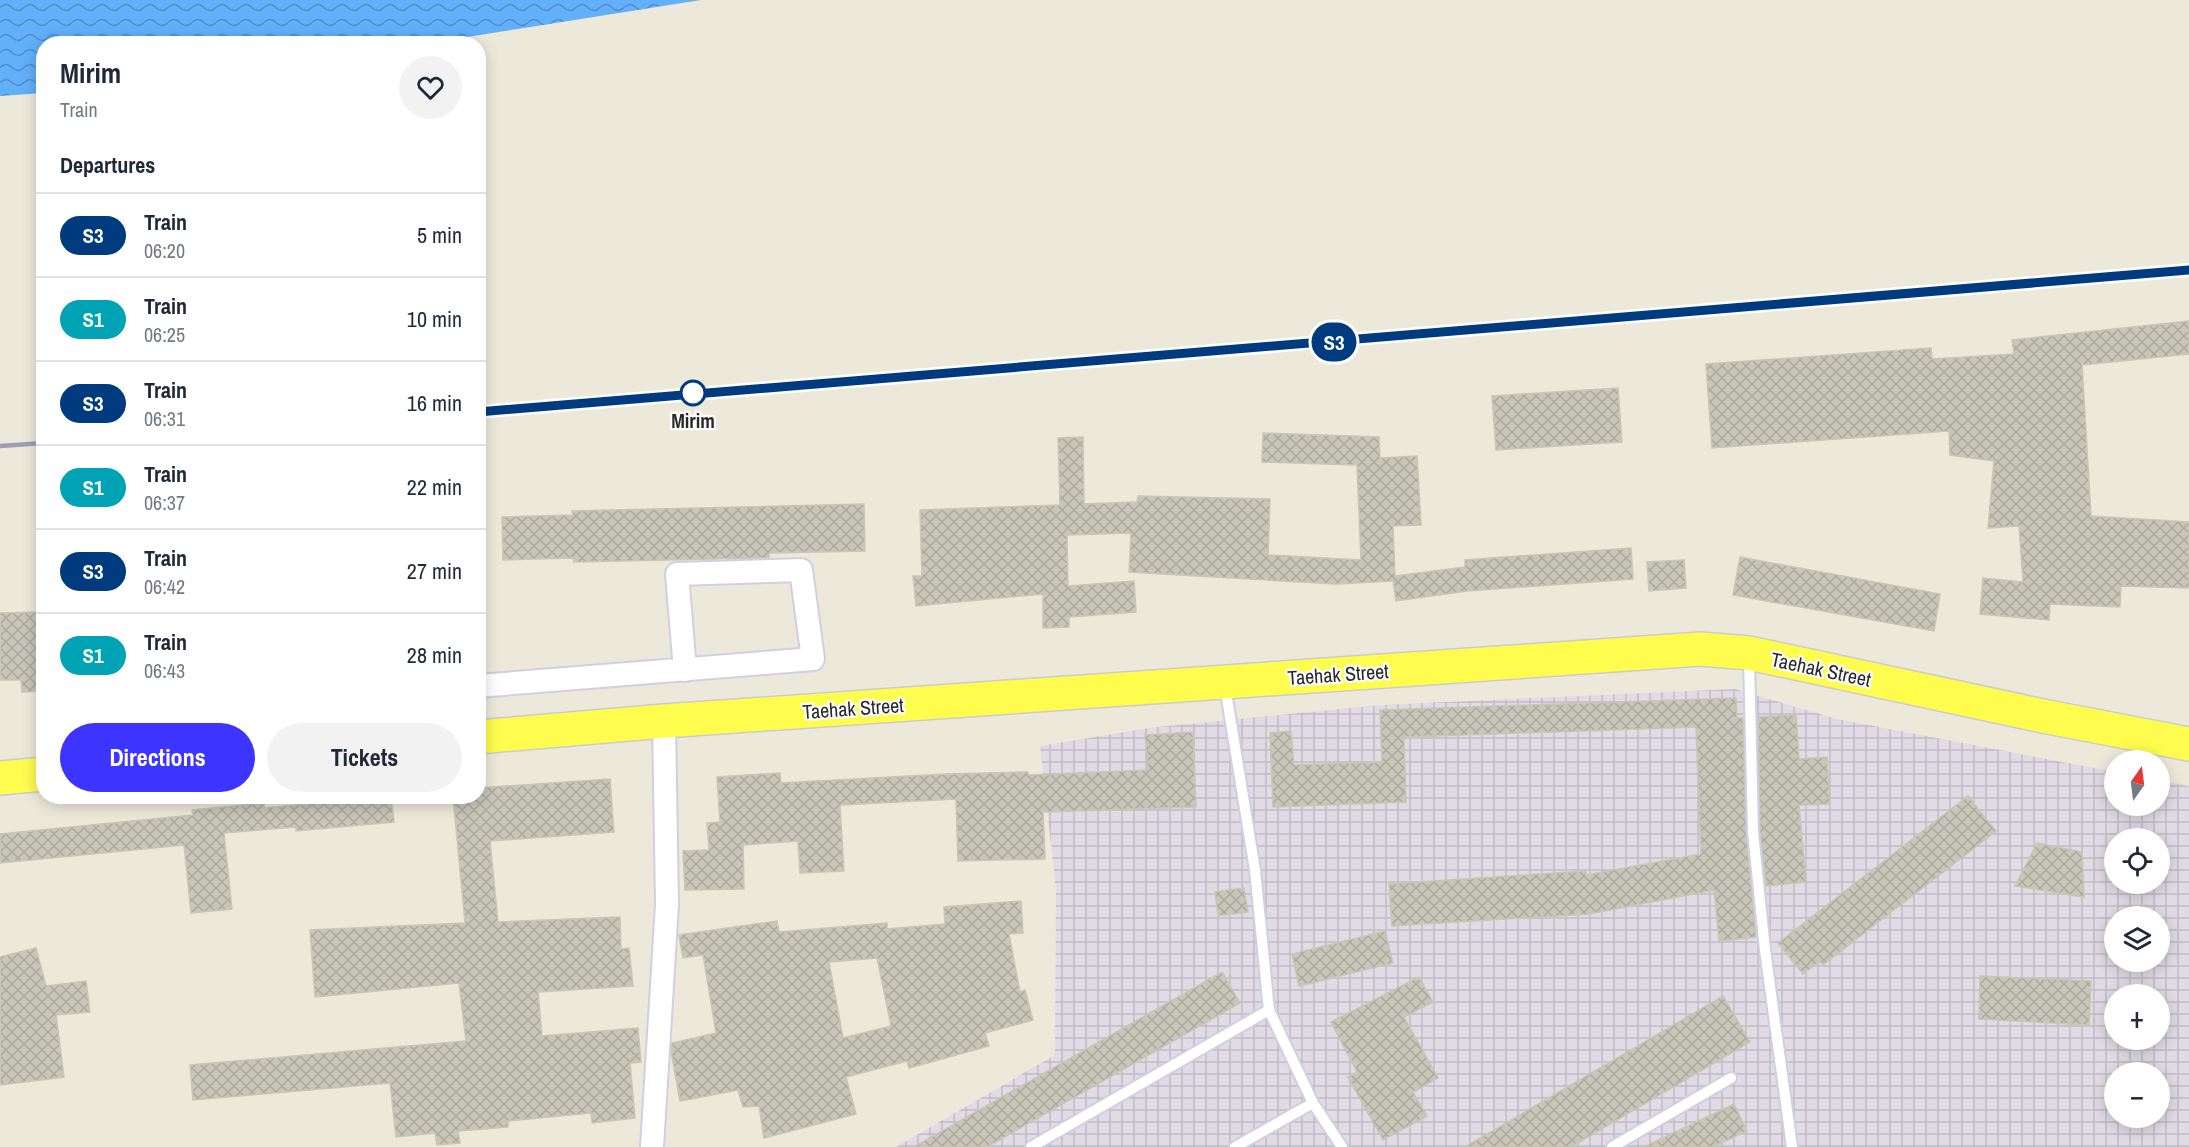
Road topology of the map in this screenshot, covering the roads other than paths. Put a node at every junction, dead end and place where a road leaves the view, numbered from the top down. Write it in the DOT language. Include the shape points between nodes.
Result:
graph roads {
  1 [pos="1749,653"];
  2 [pos="685,670"];
  3 [pos="1224,682"];
  4 [pos="486,685"];
  5 [pos="664,721"];
  6 [pos="486,736"];
  7 [pos="2189,744"];
  8 [pos="36,775"];
  9 [pos="0,778"];
  10 [pos="1269,1010"];
  11 [pos="1731,1078"];
  12 [pos="1313,1103"];
  13 [pos="652,1147"];
  14 [pos="1030,1147"];
  15 [pos="1235,1147"];
  16 [pos="1342,1147"];
  17 [pos="1612,1147"];
  18 [pos="1792,1147"];
  1 -- 3 [label="main road, Taehak Street" via="1700,649 1638,652"];
  1 -- 7 [label="main road, Taehak Street"];
  1 -- 18 [label="lane" via="1754,832 1765,950"];
  2 -- 2 [label="street" via="813,659 801,570 678,574"];
  2 -- 4 [label="street"];
  3 -- 5 [label="main road, Taehak Street"];
  3 -- 10 [label="lane" via="1255,870"];
  5 -- 6 [label="main road, Taehak Street"];
  5 -- 13 [label="street" via="667,904"];
  8 -- 9 [label="main road"];
  10 -- 12 [label="lane"];
  10 -- 14 [label="lane"];
  11 -- 17 [label="lane"];
  12 -- 15 [label="lane"];
  12 -- 16 [label="lane"];
}
